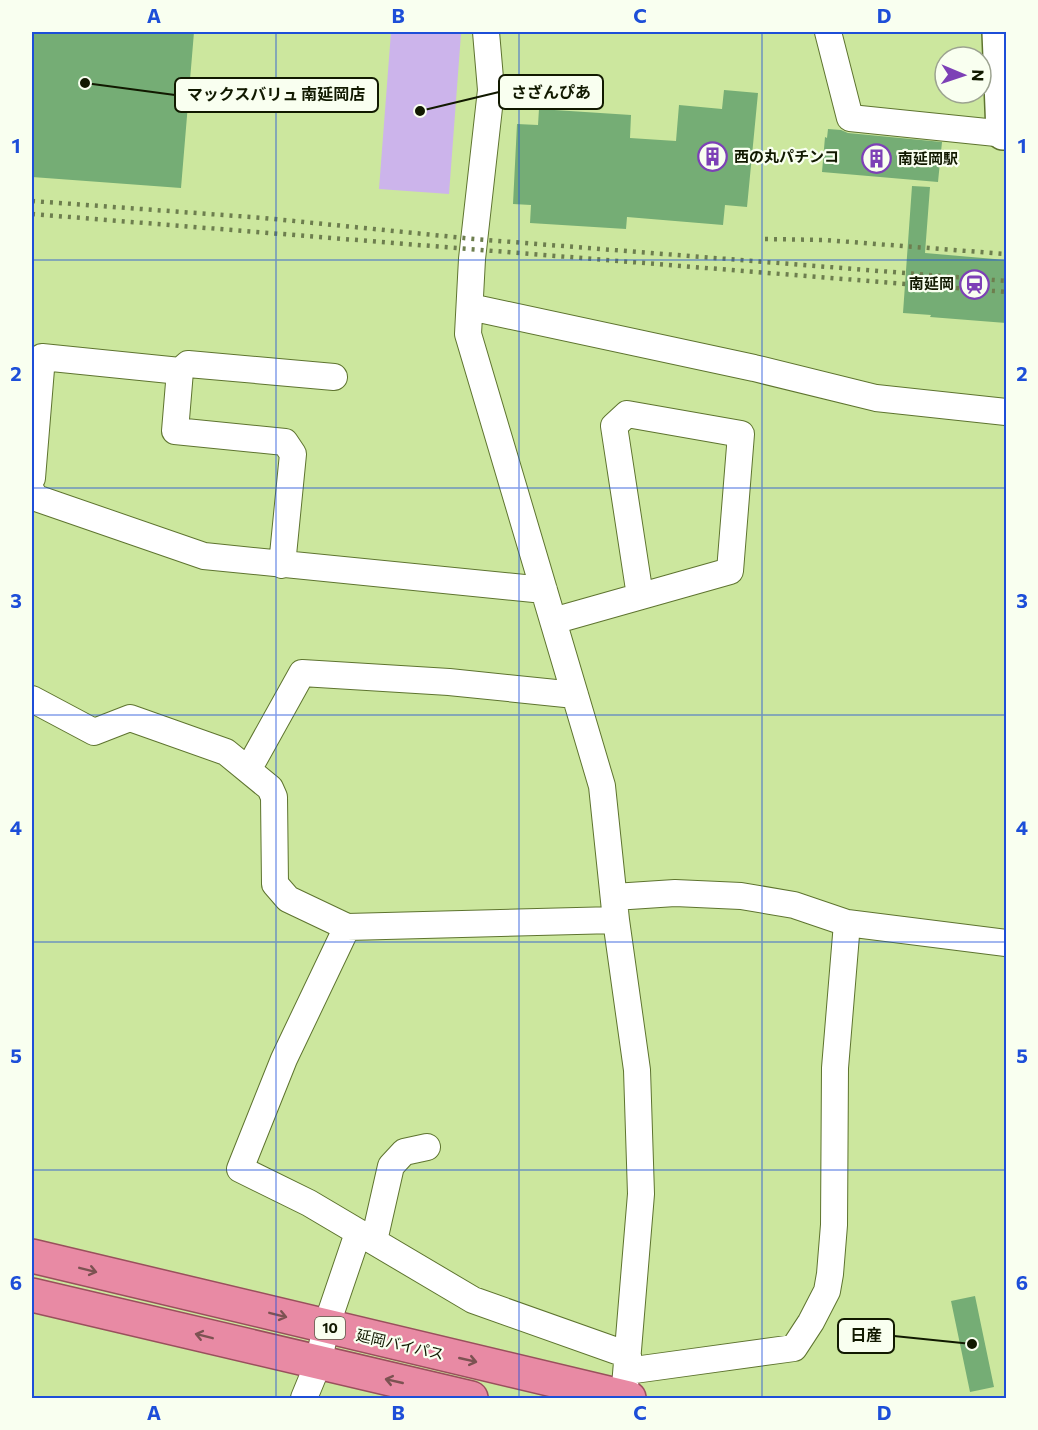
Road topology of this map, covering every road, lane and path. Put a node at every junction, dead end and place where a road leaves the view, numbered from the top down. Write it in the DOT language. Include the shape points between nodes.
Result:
graph roads {
  1 [pos="486,32"];
  2 [pos="828,32"];
  3 [pos="999,32"];
  4 [pos="1005,133"];
  5 [pos="470,307"];
  6 [pos="180,371"];
  7 [pos="334,376"];
  8 [pos="1006,412"];
  9 [pos="34,427"];
  10 [pos="32,478"];
  11 [pos="32,492"];
  12 [pos="282,565"];
  13 [pos="544,590"];
  14 [pos="640,596"];
  15 [pos="553,621"];
  16 [pos="575,695"];
  17 [pos="32,699"];
  18 [pos="248,770"];
  19 [pos="615,908"];
  20 [pos="847,923"];
  21 [pos="347,927"];
  22 [pos="1006,943"];
  23 [pos="427,1147"];
  24 [pos="366,1237"];
  25 [pos="32,1256"];
  26 [pos="32,1294"];
  27 [pos="326,1327"];
  28 [pos="318,1364"];
  29 [pos="626,1384"];
  30 [pos="304,1398"];
  31 [pos="471,1398"];
  1 -- 5 [label="street" via="490,90"];
  2 -- 4 [label="street" via="850,118"];
  3 -- 4 [label="main road"];
  5 -- 8 [label="street" via="876,398"];
  5 -- 13 [label="street" via="468,334"];
  6 -- 7 [label="street" via="188,364"];
  6 -- 9 [label="street" via="42,357"];
  6 -- 12 [label="street" via="175,430 285,442 293,454"];
  9 -- 10 [label="street"];
  11 -- 12 [label="street" via="36,498 204,556"];
  12 -- 13 [label="street"];
  13 -- 15 [label="street"];
  14 -- 14 [label="street" via="730,571 741,434 627,414 614,426"];
  14 -- 15 [label="street"];
  15 -- 16 [label="street"];
  16 -- 18 [label="street" via="302,673"];
  16 -- 19 [label="street" via="602,786"];
  17 -- 18 [label="street" via="94,732 130,718 225,752"];
  18 -- 21 [label="street" via="270,788 274,797 275,884 288,899"];
  19 -- 20 [label="street" via="675,893 741,896 794,905"];
  19 -- 21 [label="street"];
  19 -- 29 [label="street" via="637,1070 641,1183"];
  20 -- 22 [label="street"];
  20 -- 29 [label="street" via="835,1068 834,1226 827,1291 794,1348"];
  21 -- 24 [label="street" via="284,1059 240,1169"];
  23 -- 24 [label="street" via="404,1152 390,1166"];
  24 -- 27 [label="street"];
  24 -- 29 [label="street"];
  25 -- 27 [label="highway, 延岡バイパス / 10, one-way"];
  28 -- 26 [label="highway, one-way"];
  27 -- 28 [label="street"];
  27 -- 29 [label="highway, 延岡バイパス / 10, one-way"];
  28 -- 30 [label="street"];
  31 -- 28 [label="highway, one-way"];
}
